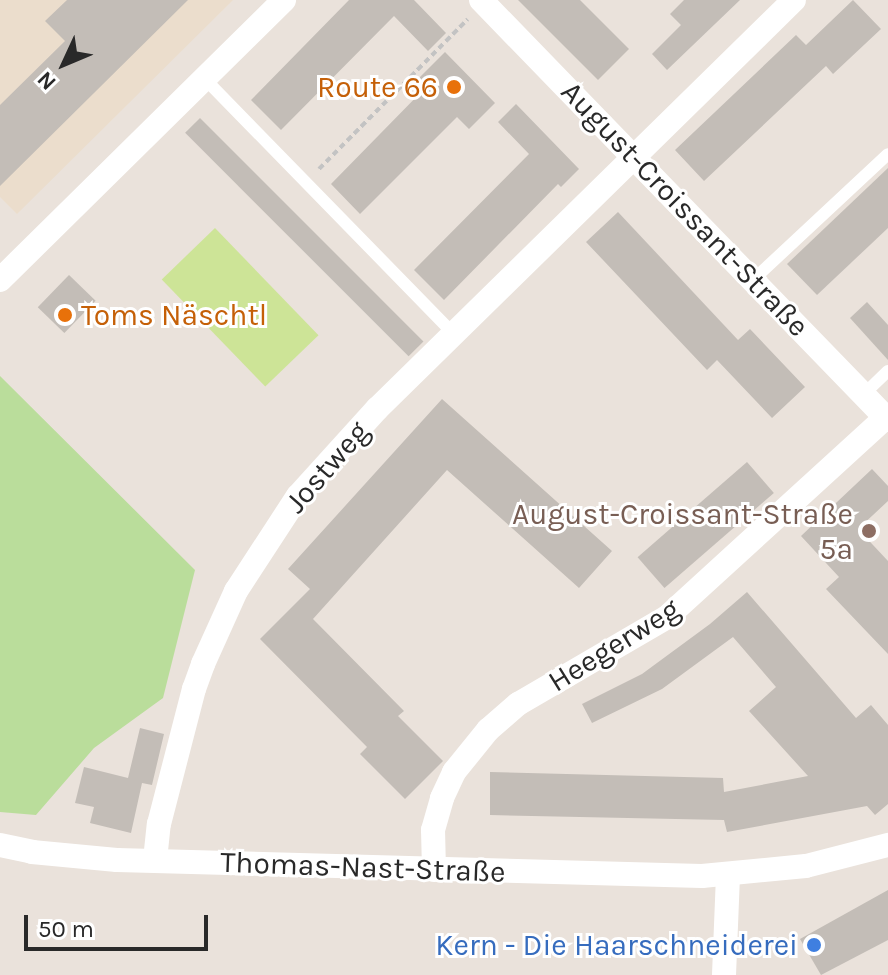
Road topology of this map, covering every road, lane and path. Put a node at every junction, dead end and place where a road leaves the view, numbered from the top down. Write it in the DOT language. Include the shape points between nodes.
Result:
graph roads {
  1 [pos="284,0"];
  2 [pos="794,0"];
  3 [pos="482,2"];
  4 [pos="204,78"];
  5 [pos="888,154"];
  6 [pos="633,156"];
  7 [pos="308,180"];
  8 [pos="4,267"];
  9 [pos="754,279"];
  10 [pos="454,334"];
  11 [pos="888,371"];
  12 [pos="864,394"];
  13 [pos="887,418"];
  14 [pos="0,845"];
  15 [pos="888,845"];
  16 [pos="155,860"];
  17 [pos="434,870"];
  18 [pos="728,876"];
  19 [pos="724,975"];
  1 -- 4 [label="street"];
  2 -- 6 [label="street, Jostweg"];
  3 -- 6 [label="street, August-Croissant-Straße"];
  3 -- 7 [label="path"];
  4 -- 7 [label="lane"];
  4 -- 8 [label="street"];
  5 -- 9 [label="lane"];
  6 -- 9 [label="street, August-Croissant-Straße"];
  6 -- 10 [label="street, Jostweg"];
  7 -- 10 [label="lane"];
  9 -- 12 [label="street, August-Croissant-Straße"];
  10 -- 16 [label="street, Jostweg" via="320,469 236,591 194,689 159,824"];
  11 -- 12 [label="lane"];
  12 -- 13 [label="street, August-Croissant-Straße"];
  13 -- 17 [label="street, Heegerweg" via="666,618 518,704 488,730 454,772 442,798 433,830"];
  14 -- 16 [label="street, Thomas-Nast-Straße" via="56,855"];
  15 -- 18 [label="street, Thomas-Nast-Straße" via="806,866"];
  16 -- 17 [label="street, Thomas-Nast-Straße"];
  17 -- 18 [label="street, Thomas-Nast-Straße"];
  18 -- 19 [label="street"];
}
